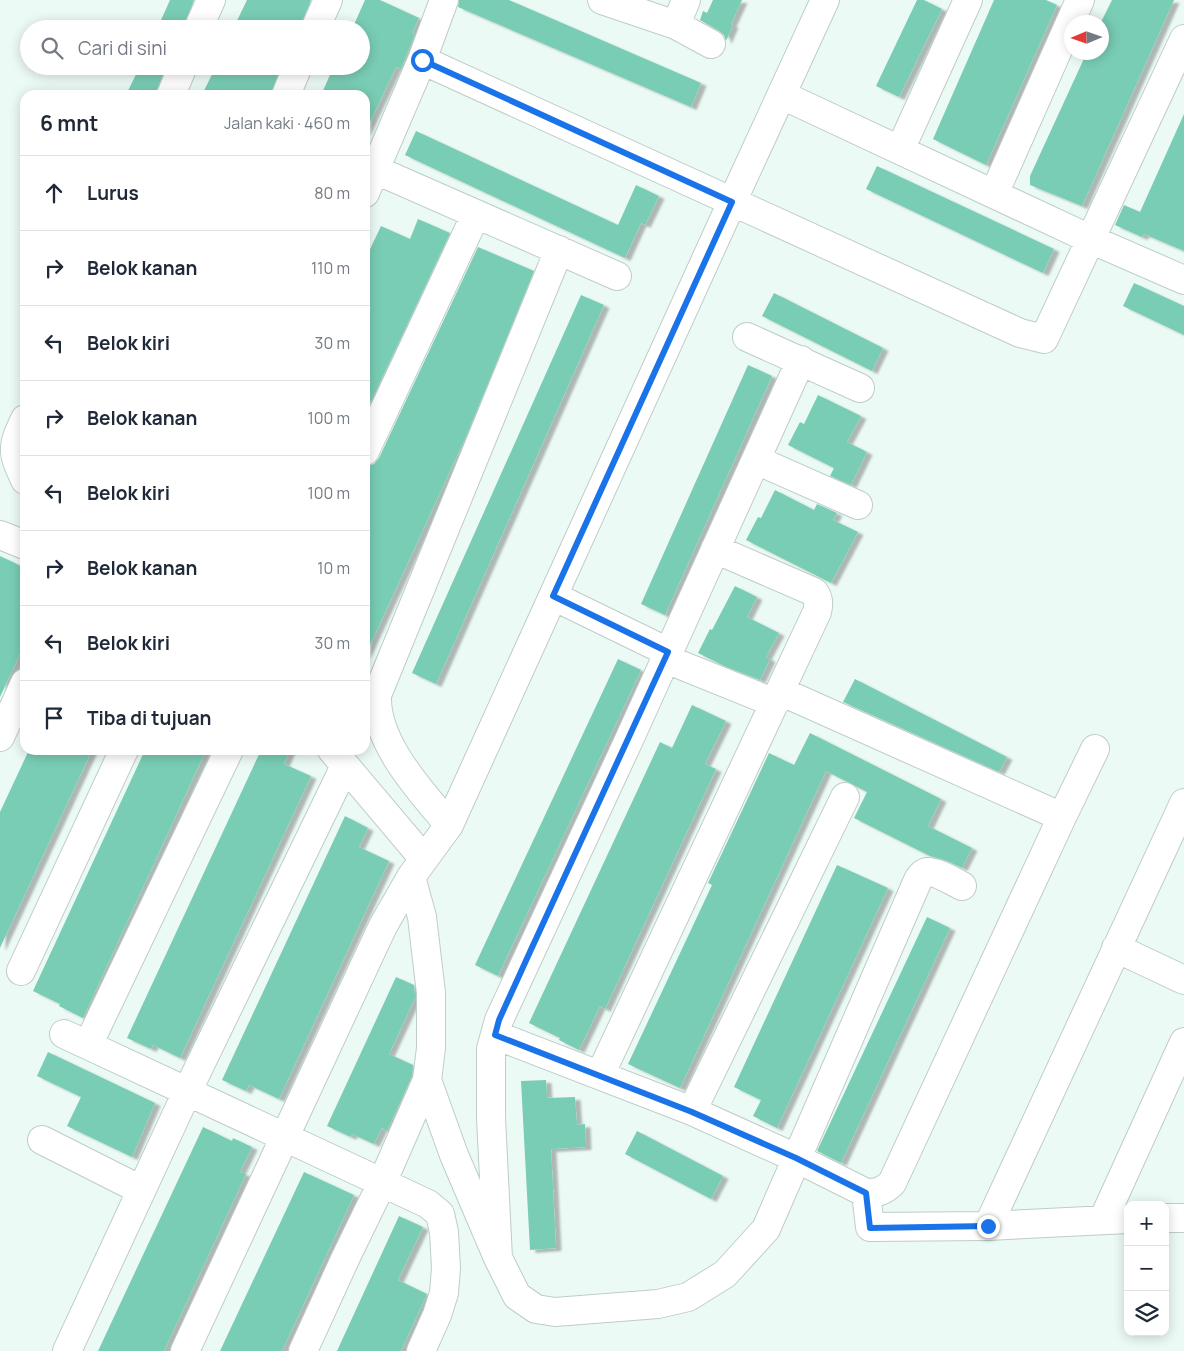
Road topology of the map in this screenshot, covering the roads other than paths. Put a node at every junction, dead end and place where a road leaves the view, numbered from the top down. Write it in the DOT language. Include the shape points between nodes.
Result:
graph roads {
  1 [pos="210,0"];
  2 [pos="328,0"];
  3 [pos="444,0"];
  4 [pos="602,0"];
  5 [pos="686,0"];
  6 [pos="825,0"];
  7 [pos="968,0"];
  8 [pos="1080,0"];
  9 [pos="202,20"];
  10 [pos="319,20"];
  11 [pos="676,25"];
  12 [pos="1184,39"];
  13 [pos="711,44"];
  14 [pos="422,60"];
  15 [pos="179,75"];
  16 [pos="294,75"];
  17 [pos="173,90"];
  18 [pos="288,90"];
  19 [pos="782,94"];
  20 [pos="900,150"];
  21 [pos="370,182"];
  22 [pos="994,194"];
  23 [pos="732,202"];
  24 [pos="476,214"];
  25 [pos="1090,239"];
  26 [pos="559,250"];
  27 [pos="617,276"];
  28 [pos="1184,280"];
  29 [pos="747,337"];
  30 [pos="801,360"];
  31 [pos="860,388"];
  32 [pos="20,429"];
  33 [pos="370,440"];
  34 [pos="756,460"];
  35 [pos="20,469"];
  36 [pos="858,505"];
  37 [pos="0,535"];
  38 [pos="20,543"];
  39 [pos="716,549"];
  40 [pos="553,596"];
  41 [pos="667,656"];
  42 [pos="20,694"];
  43 [pos="777,697"];
  44 [pos="0,737"];
  45 [pos="1095,749"];
  46 [pos="122,755"];
  47 [pos="226,755"];
  48 [pos="338,758"];
  49 [pos="844,797"];
  50 [pos="1184,803"];
  51 [pos="1062,817"];
  52 [pos="449,825"];
  53 [pos="417,868"];
  54 [pos="962,886"];
  55 [pos="1116,948"];
  56 [pos="21,972"];
  57 [pos="1184,980"];
  58 [pos="495,1035"];
  59 [pos="1184,1042"];
  60 [pos="600,1075"];
  61 [pos="427,1080"];
  62 [pos="187,1092"];
  63 [pos="692,1112"];
  64 [pos="284,1137"];
  65 [pos="42,1140"];
  66 [pos="796,1158"];
  67 [pos="382,1183"];
  68 [pos="141,1190"];
  69 [pos="866,1193"];
  70 [pos="1169,1218"];
  71 [pos="1184,1218"];
  72 [pos="1116,1220"];
  73 [pos="988,1226"];
  74 [pos="498,1258"];
  75 [pos="67,1351"];
  76 [pos="185,1351"];
  77 [pos="303,1351"];
  78 [pos="421,1351"];
  1 -- 9 [label="street"];
  2 -- 10 [label="street"];
  3 -- 14 [label="street"];
  4 -- 11 [label="street"];
  5 -- 11 [label="street"];
  6 -- 19 [label="street"];
  7 -- 20 [label="street"];
  8 -- 22 [label="street"];
  11 -- 13 [label="street"];
  12 -- 25 [label="street"];
  14 -- 21 [label="street"];
  14 -- 23 [label="street"];
  15 -- 17 [label="street"];
  16 -- 18 [label="street"];
  19 -- 20 [label="street"];
  19 -- 23 [label="street"];
  20 -- 22 [label="street"];
  21 -- 24 [label="street"];
  22 -- 25 [label="street"];
  23 -- 25 [label="street" via="1020,333 1044,339"];
  23 -- 40 [label="street"];
  24 -- 26 [label="street"];
  24 -- 33 [label="street"];
  25 -- 28 [label="street"];
  26 -- 27 [label="street"];
  26 -- 52 [label="street" via="377,695 380,724 404,771"];
  29 -- 30 [label="street"];
  30 -- 31 [label="street"];
  30 -- 34 [label="street"];
  32 -- 35 [label="street" via="14,456"];
  34 -- 36 [label="street"];
  34 -- 39 [label="street"];
  37 -- 38 [label="street"];
  39 -- 41 [label="street"];
  39 -- 43 [label="street" via="814,592 817,597 818,612"];
  40 -- 41 [label="street"];
  40 -- 52 [label="street"];
  41 -- 43 [label="street"];
  41 -- 58 [label="street" via="499,1020"];
  42 -- 44 [label="street"];
  43 -- 51 [label="street"];
  43 -- 60 [label="street"];
  45 -- 51 [label="street"];
  46 -- 56 [label="street"];
  47 -- 62 [label="street" via="76,1040"];
  48 -- 53 [label="street"];
  48 -- 62 [label="street"];
  49 -- 63 [label="street"];
  50 -- 55 [label="street"];
  51 -- 69 [label="street" via="892,1183 883,1191"];
  52 -- 53 [label="street"];
  53 -- 61 [label="street" via="431,992 431,1048"];
  53 -- 64 [label="street" via="383,926"];
  54 -- 66 [label="street" via="934,873 926,872 918,880"];
  55 -- 57 [label="street"];
  55 -- 73 [label="street"];
  58 -- 60 [label="street"];
  58 -- 74 [label="street" via="491,1049 491,1108"];
  59 -- 72 [label="street"];
  60 -- 63 [label="street"];
  61 -- 67 [label="street"];
  61 -- 74 [label="street" via="454,1155"];
  62 -- 64 [label="street"];
  62 -- 68 [label="street"];
  63 -- 66 [label="street"];
  64 -- 67 [label="street"];
  64 -- 76 [label="street"];
  65 -- 68 [label="street"];
  66 -- 69 [label="street"];
  66 -- 74 [label="street" via="766,1229 725,1274 688,1297 658,1304 554,1312 536,1309 517,1296"];
  67 -- 77 [label="street"];
  67 -- 78 [label="street" via="428,1204 440,1214 446,1268 444,1293"];
  68 -- 75 [label="street"];
  69 -- 73 [label="street" via="870,1228"];
  70 -- 71 [label="street"];
  72 -- 73 [label="street"];
}
